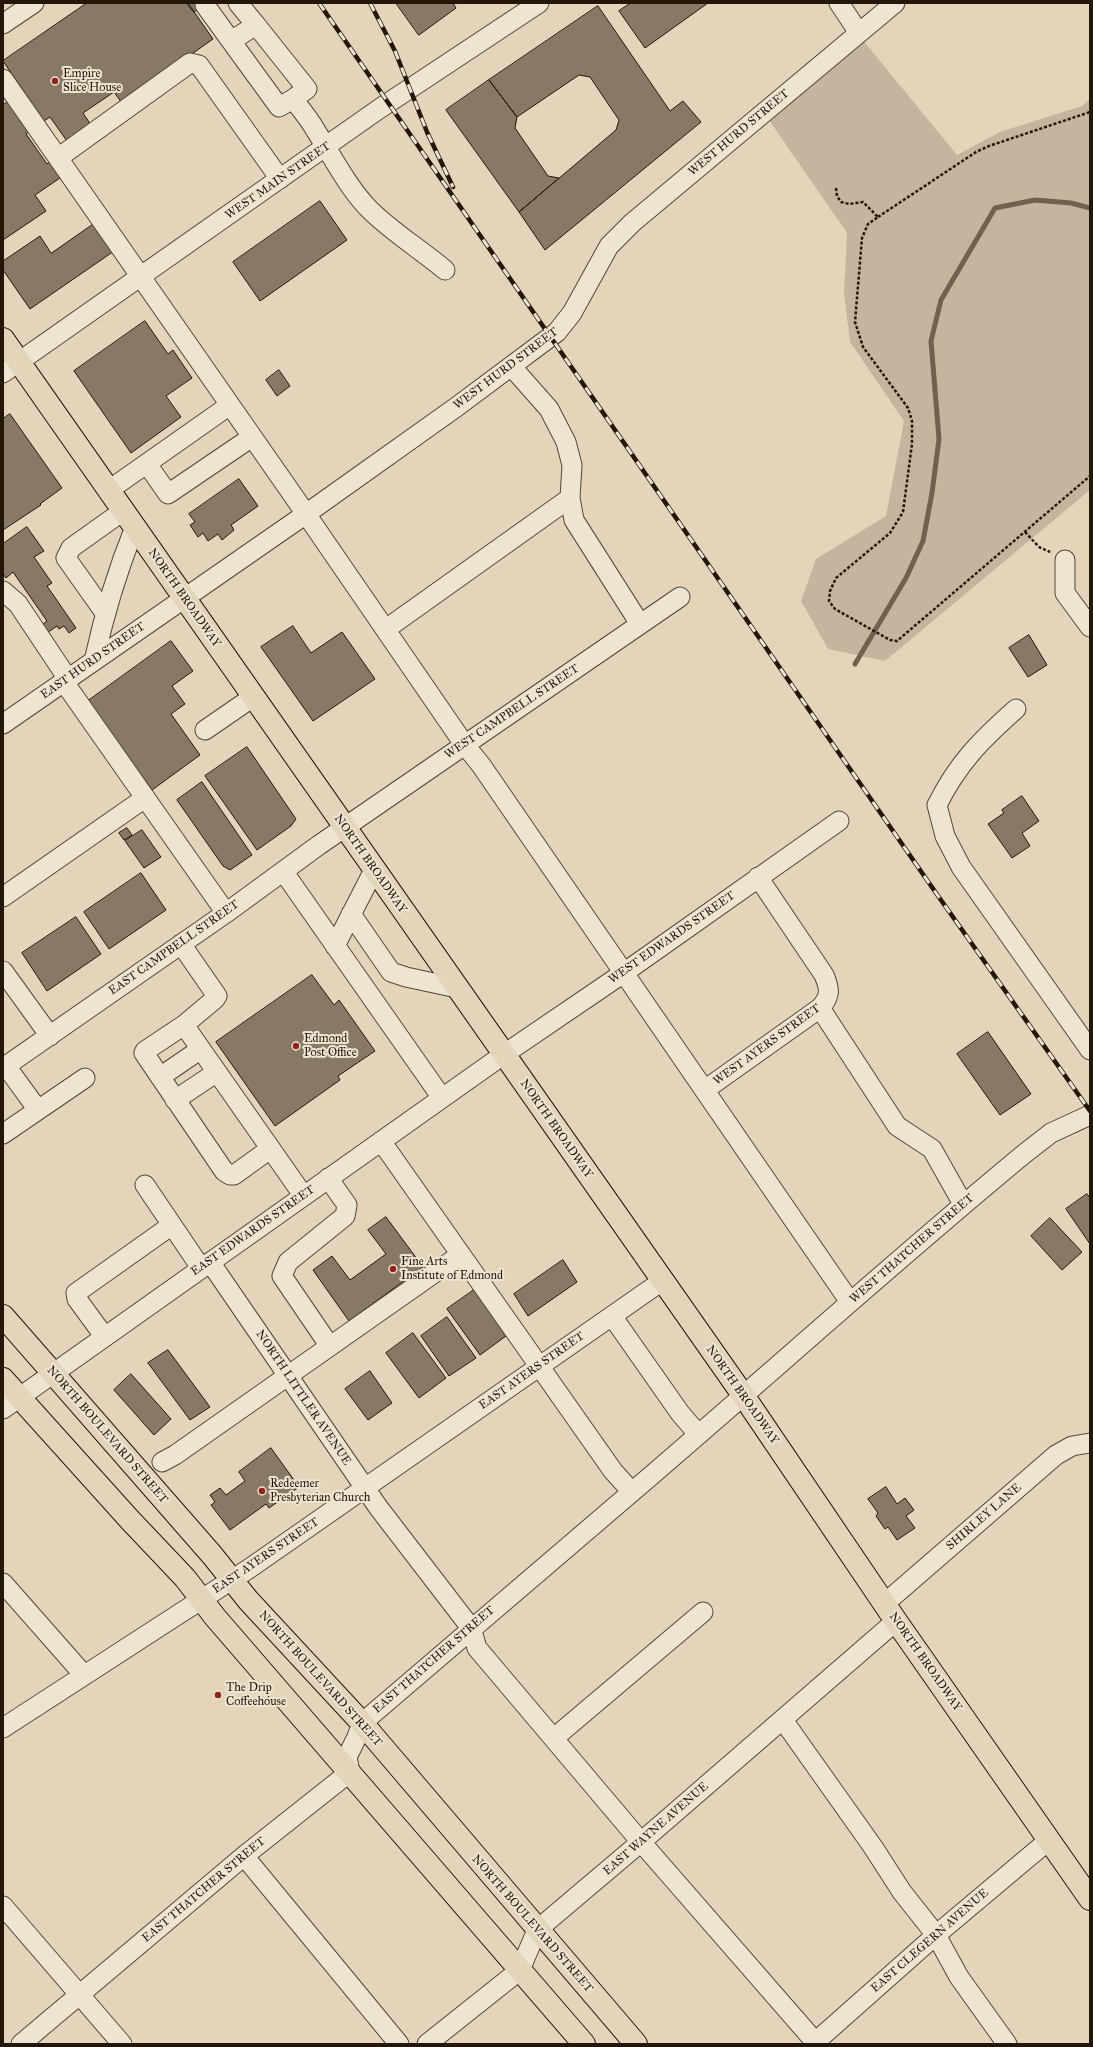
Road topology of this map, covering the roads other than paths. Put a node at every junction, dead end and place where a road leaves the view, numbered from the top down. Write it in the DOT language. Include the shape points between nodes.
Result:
graph roads {
  1 [pos="34,3"];
  2 [pos="238,3"];
  3 [pos="539,3"];
  4 [pos="839,3"];
  5 [pos="895,3"];
  6 [pos="205,5"];
  7 [pos="514,10"];
  8 [pos="3,24"];
  9 [pos="256,25"];
  10 [pos="859,33"];
  11 [pos="231,41"];
  12 [pos="3,79"];
  13 [pos="293,99"];
  14 [pos="326,147"];
  15 [pos="58,158"];
  16 [pos="280,179"];
  17 [pos="445,270"];
  18 [pos="140,277"];
  19 [pos="3,339"];
  20 [pos="512,366"];
  21 [pos="11,367"];
  22 [pos="230,406"];
  23 [pos="252,437"];
  24 [pos="147,464"];
  25 [pos="109,490"];
  26 [pos="570,498"];
  27 [pos="306,514"];
  28 [pos="129,519"];
  29 [pos="1064,560"];
  30 [pos="3,591"];
  31 [pos="680,597"];
  32 [pos="184,598"];
  33 [pos="105,613"];
  34 [pos="640,624"];
  35 [pos="1090,627"];
  36 [pos="386,630"];
  37 [pos="94,661"];
  38 [pos="66,680"];
  39 [pos="253,698"];
  40 [pos="1016,709"];
  41 [pos="3,724"];
  42 [pos="205,730"];
  43 [pos="464,744"];
  44 [pos="145,798"];
  45 [pos="839,821"];
  46 [pos="345,828"];
  47 [pos="374,870"];
  48 [pos="283,871"];
  49 [pos="758,877"];
  50 [pos="3,897"];
  51 [pos="226,913"];
  52 [pos="352,914"];
  53 [pos="181,944"];
  54 [pos="335,946"];
  55 [pos="3,971"];
  56 [pos="625,972"];
  57 [pos="457,988"];
  58 [pos="820,1008"];
  59 [pos="184,1025"];
  60 [pos="50,1036"];
  61 [pos="201,1049"];
  62 [pos="1090,1050"];
  63 [pos="503,1054"];
  64 [pos="4,1067"];
  65 [pos="216,1072"];
  66 [pos="160,1077"];
  67 [pos="85,1078"];
  68 [pos="706,1090"];
  69 [pos="442,1098"];
  70 [pos="176,1100"];
  71 [pos="38,1110"];
  72 [pos="1090,1115"];
  73 [pos="3,1134"];
  74 [pos="381,1141"];
  75 [pos="270,1149"];
  76 [pos="328,1178"];
  77 [pos="145,1185"];
  78 [pos="303,1195"];
  79 [pos="963,1204"];
  80 [pos="172,1225"];
  81 [pos="460,1254"];
  82 [pos="205,1265"];
  83 [pos="662,1281"];
  84 [pos="850,1302"];
  85 [pos="3,1316"];
  86 [pos="612,1316"];
  87 [pos="104,1336"];
  88 [pos="329,1345"];
  89 [pos="538,1366"];
  90 [pos="53,1373"];
  91 [pos="287,1375"];
  92 [pos="3,1379"];
  93 [pos="743,1395"];
  94 [pos="11,1404"];
  95 [pos="698,1434"];
  96 [pos="1090,1443"];
  97 [pos="162,1462"];
  98 [pos="364,1488"];
  99 [pos="632,1492"];
  100 [pos="232,1579"];
  101 [pos="3,1583"];
  102 [pos="201,1600"];
  103 [pos="703,1612"];
  104 [pos="890,1612"];
  105 [pos="470,1628"];
  106 [pos="84,1675"];
  107 [pos="783,1720"];
  108 [pos="362,1723"];
  109 [pos="3,1728"];
  110 [pos="554,1738"];
  111 [pos="350,1772"];
  112 [pos="1049,1840"];
  113 [pos="642,1842"];
  114 [pos="244,1856"];
  115 [pos="1090,1900"];
  116 [pos="3,1906"];
  117 [pos="537,1930"];
  118 [pos="936,1935"];
  119 [pos="520,1970"];
  120 [pos="78,1996"];
  121 [pos="815,2043"];
  122 [pos="22,2044"];
  123 [pos="122,2044"];
  124 [pos="399,2044"];
  125 [pos="427,2044"];
  126 [pos="584,2044"];
  127 [pos="636,2044"];
  128 [pos="1007,2044"];
  1 -- 8 [label="street"];
  2 -- 9 [label="street"];
  3 -- 7 [label="street, WEST MAIN STREET"];
  4 -- 10 [label="street"];
  5 -- 10 [label="street, WEST HURD STREET"];
  6 -- 11 [label="street"];
  7 -- 14 [label="street, WEST MAIN STREET"];
  9 -- 11 [label="street"];
  9 -- 13 [label="street" via="307,89"];
  10 -- 20 [label="street, WEST HURD STREET" via="632,222 609,246 564,324"];
  11 -- 13 [label="street" via="279,106"];
  12 -- 15 [label="street"];
  13 -- 14 [label="street"];
  14 -- 16 [label="street, WEST MAIN STREET"];
  14 -- 17 [label="street" via="347,181 366,205 390,229"];
  15 -- 16 [label="street" via="190,63 199,65"];
  15 -- 18 [label="street"];
  16 -- 18 [label="street, WEST MAIN STREET"];
  18 -- 21 [label="street, WEST MAIN STREET"];
  18 -- 22 [label="street"];
  19 -- 21 [label="main road, NORTH BROADWAY"];
  20 -- 26 [label="street" via="549,409 566,442 572,465"];
  20 -- 27 [label="street, WEST HURD STREET"];
  21 -- 25 [label="main road, NORTH BROADWAY"];
  22 -- 23 [label="street"];
  22 -- 24 [label="street"];
  23 -- 24 [label="street" via="168,494"];
  23 -- 27 [label="street"];
  24 -- 25 [label="street"];
  25 -- 28 [label="main road, NORTH BROADWAY"];
  26 -- 34 [label="street" via="574,520"];
  26 -- 36 [label="street"];
  27 -- 32 [label="street, WEST HURD STREET"];
  27 -- 36 [label="street"];
  28 -- 32 [label="main road, NORTH BROADWAY"];
  28 -- 33 [label="street" via="121,560"];
  28 -- 33 [label="street" via="71,548 66,558"];
  29 -- 35 [label="street" via="1065,594"];
  30 -- 38 [label="street" via="18,604"];
  31 -- 34 [label="street, WEST CAMPBELL STREET"];
  32 -- 37 [label="street, EAST HURD STREET"];
  32 -- 39 [label="main road, NORTH BROADWAY"];
  33 -- 37 [label="street"];
  34 -- 43 [label="street, WEST CAMPBELL STREET"];
  36 -- 43 [label="street"];
  37 -- 38 [label="street, EAST HURD STREET"];
  38 -- 41 [label="street, EAST HURD STREET"];
  38 -- 44 [label="street"];
  39 -- 42 [label="street"];
  39 -- 46 [label="main road, NORTH BROADWAY"];
  40 -- 62 [label="street" via="985,736 962,762 937,805 945,836 961,867"];
  43 -- 46 [label="street, WEST CAMPBELL STREET"];
  43 -- 56 [label="street"];
  44 -- 50 [label="street"];
  44 -- 51 [label="street"];
  45 -- 49 [label="street, WEST EDWARDS STREET"];
  46 -- 47 [label="main road, NORTH BROADWAY"];
  46 -- 48 [label="street, EAST CAMPBELL STREET"];
  47 -- 52 [label="street"];
  47 -- 57 [label="main road, NORTH BROADWAY"];
  48 -- 51 [label="street, EAST CAMPBELL STREET"];
  48 -- 54 [label="street"];
  49 -- 56 [label="street, WEST EDWARDS STREET"];
  49 -- 58 [label="street, WEST AYERS STREET" via="824,975 829,988 828,999"];
  51 -- 53 [label="street, EAST CAMPBELL STREET"];
  52 -- 54 [label="street"];
  52 -- 57 [label="street" via="391,972"];
  53 -- 59 [label="street" via="217,996"];
  53 -- 60 [label="street, EAST CAMPBELL STREET"];
  54 -- 69 [label="street"];
  55 -- 60 [label="street"];
  56 -- 63 [label="street, WEST EDWARDS STREET"];
  56 -- 68 [label="street"];
  57 -- 63 [label="main road, NORTH BROADWAY"];
  58 -- 68 [label="street, WEST AYERS STREET"];
  58 -- 79 [label="street" via="897,1126 932,1149"];
  59 -- 61 [label="street"];
  59 -- 66 [label="street" via="145,1051 145,1056"];
  60 -- 64 [label="street, EAST CAMPBELL STREET"];
  61 -- 65 [label="street"];
  61 -- 66 [label="street"];
  63 -- 69 [label="street, EAST EDWARDS STREET"];
  63 -- 83 [label="main road, NORTH BROADWAY"];
  64 -- 71 [label="street"];
  65 -- 70 [label="street"];
  65 -- 75 [label="street"];
  66 -- 70 [label="street"];
  67 -- 71 [label="street"];
  68 -- 84 [label="street"];
  69 -- 74 [label="street, EAST EDWARDS STREET"];
  70 -- 75 [label="street" via="227,1174 234,1175"];
  71 -- 73 [label="street"];
  72 -- 79 [label="street, WEST THATCHER STREET" via="1051,1133"];
  74 -- 76 [label="street, EAST EDWARDS STREET"];
  74 -- 81 [label="street"];
  75 -- 78 [label="street"];
  76 -- 78 [label="street, EAST EDWARDS STREET"];
  76 -- 88 [label="street" via="347,1205 345,1216 288,1262 282,1276"];
  77 -- 80 [label="street, NORTH LITTLER AVENUE"];
  78 -- 82 [label="street, EAST EDWARDS STREET"];
  79 -- 84 [label="street, WEST THATCHER STREET"];
  80 -- 82 [label="street, NORTH LITTLER AVENUE"];
  80 -- 87 [label="street" via="76,1293 77,1299"];
  81 -- 88 [label="street"];
  81 -- 89 [label="street"];
  82 -- 87 [label="street, EAST EDWARDS STREET"];
  82 -- 91 [label="street, NORTH LITTLER AVENUE"];
  83 -- 86 [label="street, EAST AYERS STREET"];
  83 -- 93 [label="main road, NORTH BROADWAY"];
  84 -- 93 [label="street, WEST THATCHER STREET"];
  85 -- 90 [label="main road, NORTH BOULEVARD STREET"];
  86 -- 89 [label="street, EAST AYERS STREET"];
  86 -- 95 [label="street" via="680,1413"];
  87 -- 90 [label="street, EAST EDWARDS STREET"];
  88 -- 91 [label="street"];
  89 -- 98 [label="street, EAST AYERS STREET"];
  89 -- 99 [label="street" via="613,1471"];
  90 -- 94 [label="street, EAST EDWARDS STREET"];
  90 -- 100 [label="main road, NORTH BOULEVARD STREET"];
  91 -- 97 [label="street" via="200,1438"];
  91 -- 98 [label="street, NORTH LITTLER AVENUE"];
  92 -- 94 [label="main road"];
  93 -- 95 [label="street, EAST THATCHER STREET"];
  93 -- 104 [label="main road, NORTH BROADWAY"];
  94 -- 102 [label="main road" via="130,1520 185,1578"];
  95 -- 99 [label="street, EAST THATCHER STREET"];
  96 -- 104 [label="street, SHIRLEY LANE" via="1072,1446 1056,1455"];
  98 -- 100 [label="street, EAST AYERS STREET"];
  98 -- 105 [label="street, NORTH LITTLER AVENUE"];
  99 -- 105 [label="street, EAST THATCHER STREET"];
  100 -- 102 [label="street, EAST AYERS STREET"];
  100 -- 108 [label="main road, NORTH BOULEVARD STREET" via="248,1600"];
  101 -- 106 [label="street"];
  102 -- 106 [label="street, EAST AYERS STREET"];
  102 -- 111 [label="main road"];
  103 -- 110 [label="street"];
  104 -- 107 [label="street, EAST WAYNE AVENUE"];
  104 -- 112 [label="main road, NORTH BROADWAY"];
  105 -- 108 [label="street, EAST THATCHER STREET"];
  105 -- 110 [label="street, NORTH LITTLER AVENUE" via="477,1648"];
  106 -- 109 [label="street, EAST AYERS STREET"];
  107 -- 113 [label="street, EAST WAYNE AVENUE"];
  107 -- 118 [label="street" via="902,1892"];
  108 -- 111 [label="street, EAST THATCHER STREET" via="347,1757"];
  108 -- 117 [label="main road, NORTH BOULEVARD STREET"];
  110 -- 113 [label="street, NORTH LITTLER AVENUE"];
  111 -- 114 [label="street, EAST THATCHER STREET"];
  111 -- 119 [label="main road"];
  112 -- 115 [label="main road, NORTH BROADWAY"];
  112 -- 118 [label="street, EAST CLEGERN AVENUE"];
  113 -- 117 [label="street, EAST WAYNE AVENUE"];
  113 -- 121 [label="street, NORTH LITTLER AVENUE"];
  114 -- 120 [label="street, EAST THATCHER STREET"];
  114 -- 124 [label="street"];
  116 -- 120 [label="street"];
  117 -- 119 [label="street, EAST WAYNE AVENUE"];
  117 -- 127 [label="main road, NORTH BOULEVARD STREET"];
  118 -- 121 [label="street, EAST CLEGERN AVENUE"];
  118 -- 128 [label="street" via="959,1977"];
  119 -- 125 [label="street, EAST WAYNE AVENUE"];
  119 -- 126 [label="main road"];
  120 -- 122 [label="street, EAST THATCHER STREET"];
  120 -- 123 [label="street"];
}
